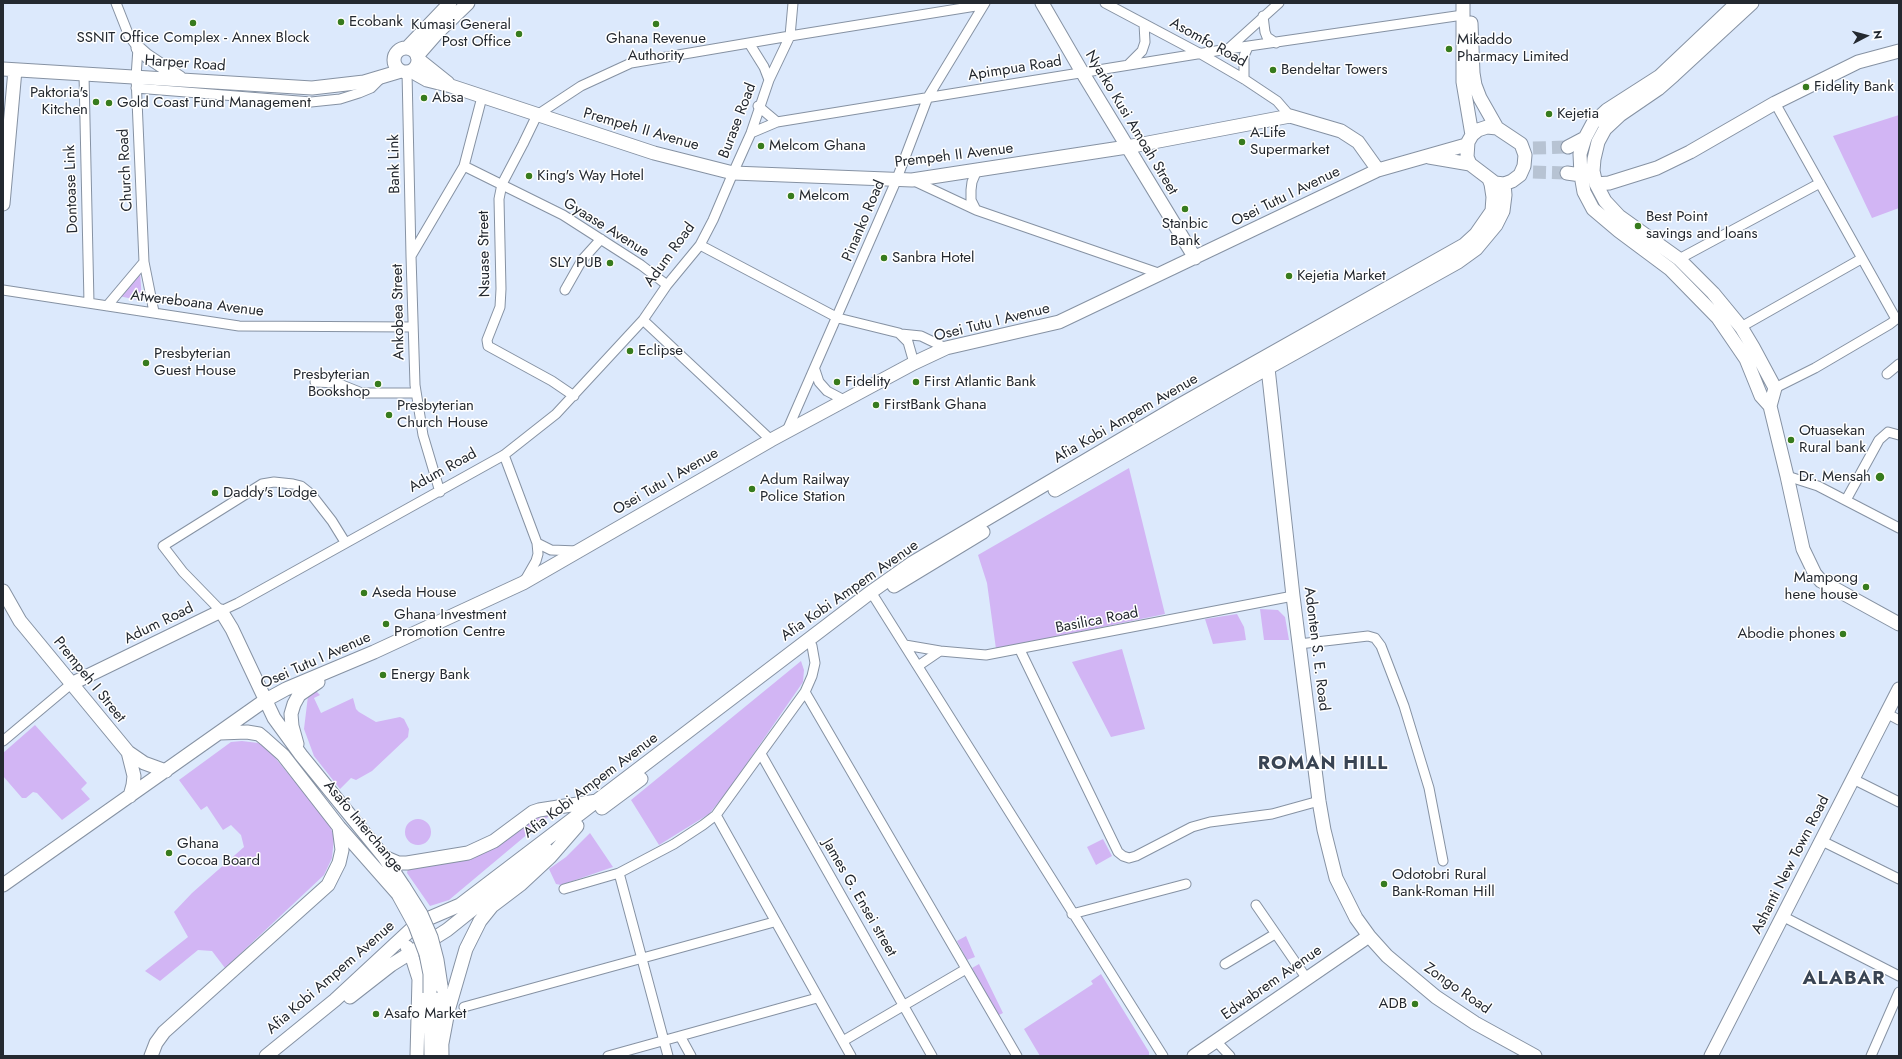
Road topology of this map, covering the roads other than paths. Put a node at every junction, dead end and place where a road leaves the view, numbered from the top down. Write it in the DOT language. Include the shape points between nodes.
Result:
graph roads {
  1 [pos="116,3"];
  2 [pos="450,3"];
  3 [pos="468,3"];
  4 [pos="793,3"];
  5 [pos="1042,3"];
  6 [pos="1105,3"];
  7 [pos="1279,3"];
  8 [pos="1471,3"];
  9 [pos="1736,3"];
  10 [pos="1752,3"];
  11 [pos="983,4"];
  12 [pos="1463,9"];
  13 [pos="1263,16"];
  14 [pos="1144,24"];
  15 [pos="790,36"];
  16 [pos="749,43"];
  17 [pos="1276,43"];
  18 [pos="1248,47"];
  19 [pos="138,48"];
  20 [pos="407,48"];
  21 [pos="1228,49"];
  22 [pos="1899,51"];
  23 [pos="1201,54"];
  24 [pos="418,58"];
  25 [pos="1128,65"];
  26 [pos="403,68"];
  27 [pos="9,69"];
  28 [pos="1082,72"];
  29 [pos="84,75"];
  30 [pos="384,76"];
  31 [pos="1244,79"];
  32 [pos="184,80"];
  33 [pos="769,80"];
  34 [pos="136,82"];
  35 [pos="364,82"];
  36 [pos="451,86"];
  37 [pos="482,97"];
  38 [pos="928,97"];
  39 [pos="1776,103"];
  40 [pos="758,106"];
  41 [pos="536,115"];
  42 [pos="1290,116"];
  43 [pos="777,122"];
  44 [pos="1497,128"];
  45 [pos="751,133"];
  46 [pos="1584,138"];
  47 [pos="1469,140"];
  48 [pos="1127,147"];
  49 [pos="1568,147"];
  50 [pos="1424,156"];
  51 [pos="1470,164"];
  52 [pos="464,166"];
  53 [pos="977,170"];
  54 [pos="1378,170"];
  55 [pos="733,172"];
  56 [pos="1567,173"];
  57 [pos="1581,174"];
  58 [pos="1489,179"];
  59 [pos="912,180"];
  60 [pos="896,181"];
  61 [pos="1820,183"];
  62 [pos="502,184"];
  63 [pos="1504,184"];
  64 [pos="1596,184"];
  65 [pos="3,204"];
  66 [pos="976,210"];
  67 [pos="1497,211"];
  68 [pos="601,239"];
  69 [pos="700,245"];
  70 [pos="411,256"];
  71 [pos="1195,258"];
  72 [pos="1861,258"];
  73 [pos="1679,260"];
  74 [pos="144,262"];
  75 [pos="1161,274"];
  76 [pos="667,285"];
  77 [pos="3,290"];
  78 [pos="565,290"];
  79 [pos="89,303"];
  80 [pos="107,306"];
  81 [pos="154,312"];
  82 [pos="838,318"];
  83 [pos="1898,318"];
  84 [pos="643,320"];
  85 [pos="412,327"];
  86 [pos="1741,327"];
  87 [pos="901,334"];
  88 [pos="946,348"];
  89 [pos="914,363"];
  90 [pos="1266,363"];
  91 [pos="1899,364"];
  92 [pos="815,370"];
  93 [pos="1887,374"];
  94 [pos="315,382"];
  95 [pos="1775,388"];
  96 [pos="416,394"];
  97 [pos="574,396"];
  98 [pos="846,401"];
  99 [pos="1770,406"];
  100 [pos="786,433"];
  101 [pos="1899,435"];
  102 [pos="771,440"];
  103 [pos="504,455"];
  104 [pos="1788,476"];
  105 [pos="440,492"];
  106 [pos="1846,500"];
  107 [pos="1899,528"];
  108 [pos="345,542"];
  109 [pos="538,543"];
  110 [pos="578,551"];
  111 [pos="523,583"];
  112 [pos="3,591"];
  113 [pos="873,595"];
  114 [pos="1293,596"];
  115 [pos="221,611"];
  116 [pos="1899,624"];
  117 [pos="810,643"];
  118 [pos="905,644"];
  119 [pos="1299,644"];
  120 [pos="1020,650"];
  121 [pos="940,651"];
  122 [pos="341,666"];
  123 [pos="918,666"];
  124 [pos="71,684"];
  125 [pos="1899,689"];
  126 [pos="805,692"];
  127 [pos="264,700"];
  128 [pos="1886,713"];
  129 [pos="1899,720"];
  130 [pos="218,733"];
  131 [pos="3,741"];
  132 [pos="128,752"];
  133 [pos="761,754"];
  134 [pos="301,755"];
  135 [pos="166,771"];
  136 [pos="1853,779"];
  137 [pos="130,796"];
  138 [pos="597,801"];
  139 [pos="1319,801"];
  140 [pos="1899,802"];
  141 [pos="716,815"];
  142 [pos="577,826"];
  143 [pos="339,827"];
  144 [pos="1822,841"];
  145 [pos="384,858"];
  146 [pos="1443,861"];
  147 [pos="619,873"];
  148 [pos="1899,879"];
  149 [pos="1186,884"];
  150 [pos="3,885"];
  151 [pos="564,889"];
  152 [pos="1256,905"];
  153 [pos="1072,914"];
  154 [pos="1784,917"];
  155 [pos="774,922"];
  156 [pos="405,934"];
  157 [pos="1276,934"];
  158 [pos="1369,936"];
  159 [pos="411,954"];
  160 [pos="642,959"];
  161 [pos="1225,964"];
  162 [pos="966,969"];
  163 [pos="1899,976"];
  164 [pos="1307,979"];
  165 [pos="436,989"];
  166 [pos="1899,992"];
  167 [pos="817,998"];
  168 [pos="904,1006"];
  169 [pos="464,1007"];
  170 [pos="680,1036"];
  171 [pos="665,1041"];
  172 [pos="843,1041"];
  173 [pos="1216,1041"];
  174 [pos="442,1049"];
  175 [pos="151,1056"];
  176 [pos="266,1056"];
  177 [pos="279,1056"];
  178 [pos="417,1056"];
  179 [pos="431,1056"];
  180 [pos="608,1056"];
  181 [pos="668,1056"];
  182 [pos="691,1056"];
  183 [pos="851,1056"];
  184 [pos="932,1056"];
  185 [pos="1017,1056"];
  186 [pos="1163,1056"];
  187 [pos="1194,1056"];
  188 [pos="1230,1056"];
  189 [pos="1535,1056"];
  190 [pos="1711,1056"];
  191 [pos="1870,1056"];
  1 -- 19 [label="street" via="129,36"];
  2 -- 20 [label="main road"];
  3 -- 24 [label="main road" via="438,32"];
  4 -- 15 [label="street"];
  5 -- 28 [label="main road, Nyarko Kusi Amoah Street"];
  6 -- 14 [label="street, Asomfo Road"];
  7 -- 13 [label="street"];
  8 -- 44 [label="main road" via="1475,86"];
  9 -- 46 [label="main road" via="1660,76 1607,110 1593,123"];
  10 -- 64 [label="main road" via="1669,80 1605,129 1598,142 1594,159"];
  11 -- 15 [label="street"];
  11 -- 38 [label="street, Pinanko Road"];
  12 -- 17 [label="street, Apimpua Road"];
  12 -- 47 [label="main road" via="1463,82"];
  13 -- 17 [label="street" via="1265,32"];
  13 -- 21 [label="street"];
  14 -- 23 [label="street, Asomfo Road"];
  14 -- 25 [label="street" via="1145,42 1142,51"];
  15 -- 16 [label="street"];
  15 -- 33 [label="street, Burase Road"];
  16 -- 33 [label="street, Burase Road"];
  16 -- 41 [label="street" via="631,63 581,86"];
  17 -- 18 [label="street, Apimpua Road"];
  18 -- 21 [label="street, Apimpua Road"];
  18 -- 31 [label="street" via="1244,56"];
  19 -- 32 [label="main road" via="166,70"];
  19 -- 34 [label="street, Church Road"];
  20 -- 24 [label="main road, Prempeh II Avenue" via="413,50"];
  20 -- 26 [label="main road" via="400,50"];
  21 -- 23 [label="street, Apimpua Road"];
  22 -- 39 [label="main road" via="1858,62"];
  23 -- 25 [label="street, Apimpua Road"];
  23 -- 31 [label="street, Asomfo Road"];
  24 -- 26 [label="main road" via="415,68"];
  24 -- 36 [label="main road, Prempeh II Avenue"];
  25 -- 28 [label="street, Apimpua Road"];
  26 -- 30 [label="main road, Harper Road"];
  26 -- 35 [label="main road"];
  26 -- 36 [label="main road, Prempeh II Avenue" via="427,80"];
  26 -- 70 [label="street, Bank Link"];
  27 -- 29 [label="main road, Harper Road"];
  27 -- 65 [label="main road"];
  28 -- 38 [label="street, Apimpua Road"];
  28 -- 48 [label="main road, Nyarko Kusi Amoah Street"];
  29 -- 34 [label="main road, Harper Road"];
  29 -- 79 [label="street, Dontoase Link"];
  30 -- 34 [label="street" via="371,88 359,93 340,99 311,102"];
  30 -- 35 [label="main road, Harper Road"];
  31 -- 42 [label="street, Asomfo Road" via="1277,101"];
  32 -- 34 [label="main road, Harper Road"];
  32 -- 35 [label="main road, Harper Road" via="312,88"];
  33 -- 40 [label="street, Burase Road"];
  34 -- 74 [label="street, Church Road"];
  36 -- 37 [label="main road, Prempeh II Avenue"];
  37 -- 41 [label="main road, Prempeh II Avenue"];
  37 -- 52 [label="street, Ankobea Street"];
  38 -- 43 [label="street, Apimpua Road"];
  38 -- 60 [label="street, Pinanko Road"];
  39 -- 61 [label="street"];
  39 -- 64 [label="main road" via="1657,168 1609,183"];
  40 -- 43 [label="street"];
  40 -- 45 [label="street, Burase Road"];
  41 -- 55 [label="main road, Prempeh II Avenue" via="654,153"];
  41 -- 62 [label="street, Nsuase Street" via="524,144"];
  42 -- 48 [label="main road, Prempeh II Avenue"];
  42 -- 54 [label="main road, Prempeh II Avenue" via="1341,131 1358,142"];
  43 -- 45 [label="street, Apimpua Road"];
  44 -- 47 [label="main road" via="1487,127 1478,130"];
  44 -- 63 [label="main road" via="1527,146 1525,155 1528,169"];
  45 -- 55 [label="street, Burase Road"];
  46 -- 49 [label="main road"];
  46 -- 57 [label="main road" via="1580,154"];
  47 -- 50 [label="main road, Osei Tutu I Avenue"];
  47 -- 51 [label="main road" via="1467,157"];
  48 -- 53 [label="main road, Prempeh II Avenue"];
  48 -- 71 [label="main road, Nyarko Kusi Amoah Street"];
  50 -- 51 [label="main road"];
  50 -- 54 [label="main road, Osei Tutu I Avenue"];
  51 -- 58 [label="main road"];
  52 -- 62 [label="street, Gyaase Avenue"];
  52 -- 70 [label="street, Ankobea Street"];
  53 -- 59 [label="main road, Prempeh II Avenue"];
  53 -- 66 [label="street" via="970,190"];
  54 -- 71 [label="main road, Osei Tutu I Avenue"];
  55 -- 60 [label="main road, Prempeh II Avenue"];
  55 -- 69 [label="street, Adum Road"];
  56 -- 57 [label="main road"];
  57 -- 99 [label="main road" via="1584,192 1593,209 1670,270 1718,318 1746,359 1760,396"];
  58 -- 63 [label="main road"];
  58 -- 67 [label="main road"];
  59 -- 60 [label="main road, Prempeh II Avenue"];
  59 -- 66 [label="street"];
  60 -- 82 [label="street, Pinanko Road"];
  61 -- 72 [label="street"];
  61 -- 73 [label="street"];
  62 -- 68 [label="street, Gyaase Avenue" via="563,215"];
  62 -- 97 [label="street, Nsuase Street" via="499,199 500,307 487,340 488,346"];
  63 -- 67 [label="main road" via="1505,195"];
  64 -- 73 [label="main road" via="1605,201 1619,216"];
  66 -- 75 [label="street"];
  67 -- 90 [label="main road, Afia Kobi Ampem Avenue" via="1487,238 1458,262"];
  68 -- 76 [label="street, Gyaase Avenue"];
  68 -- 78 [label="street" via="582,260"];
  69 -- 76 [label="street, Adum Road"];
  69 -- 82 [label="street"];
  70 -- 85 [label="street, Ankobea Street"];
  71 -- 75 [label="main road, Osei Tutu I Avenue"];
  72 -- 83 [label="street"];
  72 -- 86 [label="street"];
  73 -- 86 [label="main road" via="1713,293"];
  74 -- 80 [label="street"];
  74 -- 81 [label="street, Church Road"];
  75 -- 88 [label="main road, Osei Tutu I Avenue" via="1059,322"];
  76 -- 84 [label="street, Adum Road"];
  77 -- 79 [label="street, Atwereboana Avenue"];
  79 -- 80 [label="street, Atwereboana Avenue"];
  80 -- 81 [label="street, Atwereboana Avenue"];
  81 -- 85 [label="street, Atwereboana Avenue" via="254,327"];
  82 -- 87 [label="street"];
  82 -- 92 [label="street, Pinanko Road"];
  83 -- 95 [label="street" via="1815,368"];
  84 -- 97 [label="street, Adum Road"];
  84 -- 102 [label="street"];
  85 -- 96 [label="street, Ankobea Street"];
  86 -- 95 [label="main road"];
  87 -- 88 [label="street" via="921,336"];
  87 -- 89 [label="street" via="908,342"];
  88 -- 89 [label="main road, Osei Tutu I Avenue"];
  89 -- 98 [label="main road, Osei Tutu I Avenue"];
  90 -- 113 [label="main road, Afia Kobi Ampem Avenue"];
  90 -- 114 [label="main road, Adonten S. E. Road"];
  91 -- 93 [label="street"];
  92 -- 98 [label="street" via="819,382 827,391"];
  92 -- 100 [label="street, Pinanko Road"];
  94 -- 96 [label="street" via="337,383 362,392"];
  95 -- 99 [label="main road"];
  96 -- 105 [label="street, Ankobea Street" via="423,435"];
  97 -- 103 [label="street, Adum Road" via="534,433"];
  98 -- 100 [label="main road, Osei Tutu I Avenue"];
  99 -- 104 [label="main road"];
  100 -- 102 [label="main road, Osei Tutu I Avenue"];
  101 -- 106 [label="street" via="1888,432 1879,440"];
  102 -- 110 [label="main road, Osei Tutu I Avenue"];
  103 -- 105 [label="street, Adum Road"];
  103 -- 109 [label="street"];
  104 -- 106 [label="street" via="1818,486"];
  104 -- 116 [label="main road" via="1803,549 1815,574 1821,581"];
  105 -- 108 [label="street, Adum Road"];
  106 -- 107 [label="street"];
  108 -- 115 [label="street, Adum Road"];
  108 -- 115 [label="street" via="311,494 301,486 286,483 262,484 163,546 183,572"];
  109 -- 110 [label="street" via="551,550"];
  109 -- 111 [label="street" via="536,561"];
  110 -- 111 [label="main road, Osei Tutu I Avenue"];
  111 -- 122 [label="main road, Osei Tutu I Avenue"];
  112 -- 124 [label="main road, Prempeh I Street" via="20,621"];
  113 -- 117 [label="main road, Afia Kobi Ampem Avenue"];
  113 -- 118 [label="street"];
  114 -- 119 [label="main road, Adonten S. E. Road"];
  114 -- 120 [label="street, Basilica Road"];
  115 -- 124 [label="main road, Adum Road"];
  115 -- 127 [label="main road, Asafo Interchange" via="235,635"];
  117 -- 126 [label="street" via="815,668"];
  117 -- 138 [label="main road, Afia Kobi Ampem Avenue"];
  117 -- 142 [label="main road, Afia Kobi Ampem Avenue"];
  118 -- 121 [label="street, Basilica Road"];
  118 -- 123 [label="street"];
  119 -- 139 [label="main road, Adonten S. E. Road"];
  119 -- 146 [label="street" via="1368,636 1375,638 1381,646 1404,706 1429,788"];
  120 -- 121 [label="street, Basilica Road" via="976,656"];
  120 -- 139 [label="street" via="1118,852 1123,856 1136,856 1192,827 1210,822 1272,814"];
  121 -- 123 [label="street"];
  122 -- 127 [label="main road, Osei Tutu I Avenue"];
  122 -- 134 [label="main road" via="299,695 294,704 291,714 292,726"];
  123 -- 153 [label="street"];
  124 -- 131 [label="street"];
  124 -- 132 [label="main road, Prempeh I Street"];
  125 -- 128 [label="main road, Ashanti New Town Road"];
  126 -- 133 [label="street"];
  126 -- 162 [label="street"];
  127 -- 130 [label="main road, Osei Tutu I Avenue"];
  127 -- 134 [label="main road, Asafo Interchange"];
  128 -- 129 [label="street"];
  128 -- 136 [label="main road, Ashanti New Town Road"];
  130 -- 135 [label="main road, Osei Tutu I Avenue"];
  130 -- 143 [label="main road, Asafo Interchange" via="247,732 266,739 283,755"];
  132 -- 135 [label="main road, Prempeh I Street" via="144,763"];
  132 -- 137 [label="main road" via="134,776"];
  133 -- 141 [label="street"];
  133 -- 168 [label="street, James G. Ensei street"];
  134 -- 145 [label="main road, Asafo Interchange"];
  135 -- 137 [label="main road, Osei Tutu I Avenue"];
  136 -- 140 [label="street"];
  136 -- 144 [label="main road, Ashanti New Town Road"];
  137 -- 150 [label="main road, Osei Tutu I Avenue"];
  138 -- 145 [label="main road" via="539,810 494,842 468,853 407,863"];
  138 -- 156 [label="main road, Afia Kobi Ampem Avenue" via="460,905 418,923"];
  139 -- 158 [label="main road, Adonten S. E. Road" via="1336,878 1352,912"];
  141 -- 147 [label="street" via="674,844"];
  141 -- 155 [label="street"];
  142 -- 159 [label="main road, Afia Kobi Ampem Avenue" via="447,930"];
  142 -- 174 [label="main road" via="550,857 486,912 466,949 448,1011"];
  143 -- 165 [label="main road, Asafo Interchange, bridge" via="388,881 405,906 426,954"];
  143 -- 175 [label="main road" via="342,850 340,863 328,885 164,1032"];
  144 -- 148 [label="street"];
  144 -- 154 [label="main road, Ashanti New Town Road"];
  145 -- 165 [label="main road, Asafo Interchange, bridge" via="421,914 431,937 437,960"];
  147 -- 151 [label="street"];
  147 -- 160 [label="street"];
  149 -- 153 [label="street"];
  152 -- 157 [label="street"];
  153 -- 186 [label="street"];
  154 -- 163 [label="street"];
  154 -- 190 [label="main road, Ashanti New Town Road"];
  155 -- 160 [label="street"];
  155 -- 167 [label="street"];
  156 -- 159 [label="main road" via="405,944"];
  156 -- 176 [label="main road, Afia Kobi Ampem Avenue" via="335,1000"];
  157 -- 161 [label="street"];
  157 -- 164 [label="street"];
  158 -- 164 [label="main road, Edwabrem Avenue"];
  158 -- 189 [label="main road, Zongo Road" via="1387,956 1436,998"];
  159 -- 177 [label="main road, Afia Kobi Ampem Avenue" via="369,981"];
  159 -- 178 [label="main road" via="419,980"];
  160 -- 169 [label="street"];
  160 -- 171 [label="street"];
  162 -- 168 [label="street"];
  162 -- 185 [label="street"];
  164 -- 173 [label="main road, Edwabrem Avenue"];
  165 -- 174 [label="main road"];
  165 -- 179 [label="main road"];
  166 -- 191 [label="street"];
  167 -- 170 [label="street"];
  167 -- 172 [label="street"];
  168 -- 172 [label="street"];
  168 -- 184 [label="street, James G. Ensei street"];
  170 -- 171 [label="street"];
  170 -- 182 [label="street"];
  171 -- 180 [label="street"];
  171 -- 181 [label="street"];
  172 -- 183 [label="street"];
  173 -- 187 [label="main road, Edwabrem Avenue"];
  173 -- 188 [label="street"];
}
